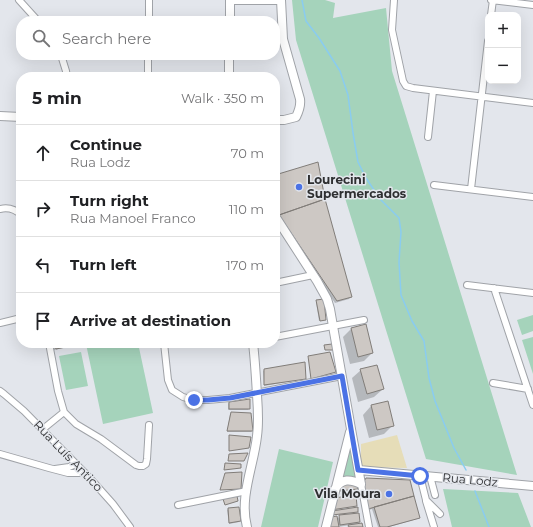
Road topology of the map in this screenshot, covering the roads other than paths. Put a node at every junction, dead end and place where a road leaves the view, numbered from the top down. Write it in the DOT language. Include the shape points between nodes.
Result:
graph roads {
  1 [pos="19,0"];
  2 [pos="149,0"];
  3 [pos="281,0"];
  4 [pos="394,0"];
  5 [pos="492,0"];
  6 [pos="230,1"];
  7 [pos="533,5"];
  8 [pos="491,12"];
  9 [pos="33,16"];
  10 [pos="149,16"];
  11 [pos="230,16"];
  12 [pos="487,48"];
  13 [pos="63,60"];
  14 [pos="148,60"];
  15 [pos="229,60"];
  16 [pos="66,72"];
  17 [pos="148,72"];
  18 [pos="229,72"];
  19 [pos="433,91"];
  20 [pos="482,96"];
  21 [pos="533,103"];
  22 [pos="0,116"];
  23 [pos="16,117"];
  24 [pos="280,120"];
  25 [pos="428,137"];
  26 [pos="434,185"];
  27 [pos="471,189"];
  28 [pos="533,197"];
  29 [pos="0,209"];
  30 [pos="16,211"];
  31 [pos="280,224"];
  32 [pos="313,275"];
  33 [pos="280,282"];
  34 [pos="467,285"];
  35 [pos="494,288"];
  36 [pos="533,293"];
  37 [pos="16,319"];
  38 [pos="364,320"];
  39 [pos="0,323"];
  40 [pos="334,326"];
  41 [pos="280,336"];
  42 [pos="50,348"];
  43 [pos="165,348"];
  44 [pos="254,348"];
  45 [pos="342,376"];
  46 [pos="494,383"];
  47 [pos="528,389"];
  48 [pos="0,391"];
  49 [pos="257,392"];
  50 [pos="533,405"];
  51 [pos="64,412"];
  52 [pos="149,425"];
  53 [pos="43,429"];
  54 [pos="351,429"];
  55 [pos="0,454"];
  56 [pos="76,464"];
  57 [pos="53,469"];
  58 [pos="358,470"];
  59 [pos="85,473"];
  60 [pos="420,476"];
  61 [pos="430,476"];
  62 [pos="361,484"];
  63 [pos="533,486"];
  64 [pos="334,490"];
  65 [pos="247,491"];
  66 [pos="435,495"];
  67 [pos="426,500"];
  68 [pos="178,505"];
  69 [pos="440,514"];
  70 [pos="130,527"];
  71 [pos="247,527"];
  72 [pos="326,527"];
  73 [pos="369,527"];
  74 [pos="434,527"];
  1 -- 9 [label="street"];
  2 -- 10 [label="street"];
  3 -- 6 [label="street"];
  3 -- 24 [label="street" via="283,39 300,106 296,117"];
  4 -- 19 [label="street" via="392,30 403,80 406,86"];
  5 -- 7 [label="street"];
  5 -- 8 [label="street"];
  6 -- 11 [label="street"];
  12 -- 20 [label="street"];
  13 -- 16 [label="street"];
  14 -- 17 [label="street"];
  15 -- 18 [label="street"];
  19 -- 20 [label="street"];
  19 -- 25 [label="street"];
  20 -- 21 [label="street"];
  20 -- 27 [label="street"];
  22 -- 23 [label="street"];
  26 -- 27 [label="street"];
  27 -- 28 [label="street"];
  29 -- 30 [label="street"];
  31 -- 32 [label="street"];
  32 -- 33 [label="street"];
  32 -- 40 [label="street" via="327,299"];
  34 -- 35 [label="street"];
  35 -- 36 [label="street"];
  35 -- 47 [label="street"];
  37 -- 39 [label="street"];
  38 -- 40 [label="street"];
  40 -- 41 [label="street"];
  40 -- 45 [label="street"];
  42 -- 51 [label="street"];
  43 -- 49 [label="street" via="168,380 172,390 183,397 208,400"];
  44 -- 49 [label="street"];
  45 -- 49 [label="street"];
  45 -- 54 [label="street"];
  46 -- 47 [label="street"];
  47 -- 50 [label="street"];
  48 -- 53 [label="street, Rua Luís Antico"];
  49 -- 65 [label="street" via="257,435"];
  51 -- 52 [label="street" via="76,424 139,466 146,464"];
  51 -- 53 [label="street"];
  53 -- 56 [label="street, Rua Luís Antico"];
  54 -- 58 [label="street"];
  54 -- 64 [label="street"];
  55 -- 57 [label="street"];
  56 -- 57 [label="street"];
  56 -- 59 [label="street, Rua Luís Antico"];
  57 -- 59 [label="street" via="68,473"];
  58 -- 60 [label="street, Rua Lodz"];
  58 -- 62 [label="street"];
  59 -- 70 [label="street, Rua Luís Antico"];
  60 -- 61 [label="street, Rua Lodz"];
  60 -- 67 [label="street"];
  61 -- 63 [label="street, Rua Lodz"];
  61 -- 66 [label="street"];
  62 -- 64 [label="street" via="346,480 338,484"];
  62 -- 73 [label="street"];
  64 -- 72 [label="street"];
  65 -- 68 [label="street"];
  65 -- 71 [label="street"];
  67 -- 69 [label="street"];
  67 -- 74 [label="street"];
}
